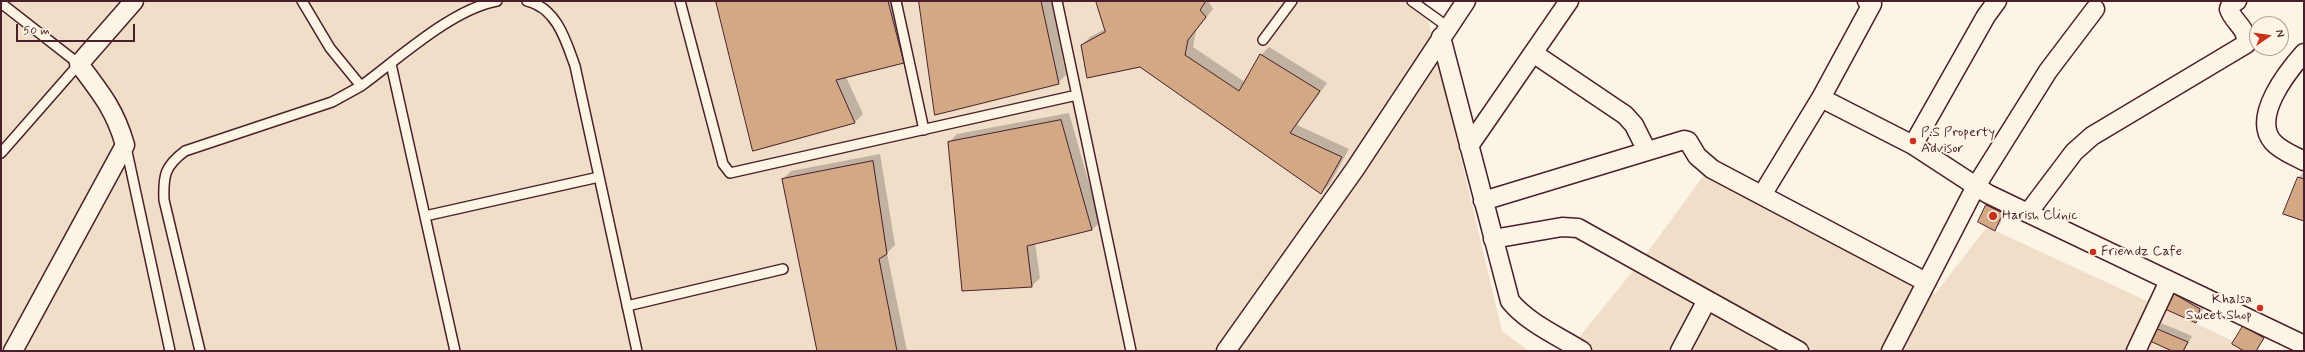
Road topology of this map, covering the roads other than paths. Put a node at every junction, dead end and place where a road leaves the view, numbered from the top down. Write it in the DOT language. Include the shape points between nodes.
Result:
graph roads {
  1 [pos="134,1"];
  2 [pos="302,1"];
  3 [pos="497,1"];
  4 [pos="527,1"];
  5 [pos="680,1"];
  6 [pos="896,1"];
  7 [pos="1057,1"];
  8 [pos="1292,1"];
  9 [pos="1412,1"];
  10 [pos="1466,1"];
  11 [pos="1569,1"];
  12 [pos="1997,1"];
  13 [pos="2238,1"];
  14 [pos="1871,2"];
  15 [pos="1,3"];
  16 [pos="2095,9"];
  17 [pos="1445,32"];
  18 [pos="1263,40"];
  19 [pos="1533,53"];
  20 [pos="2304,53"];
  21 [pos="79,64"];
  22 [pos="391,64"];
  23 [pos="361,86"];
  24 [pos="1076,95"];
  25 [pos="1821,98"];
  26 [pos="924,130"];
  27 [pos="126,145"];
  28 [pos="1913,145"];
  29 [pos="1469,146"];
  30 [pos="1647,151"];
  31 [pos="1,153"];
  32 [pos="2304,161"];
  33 [pos="599,177"];
  34 [pos="1976,186"];
  35 [pos="1762,195"];
  36 [pos="1483,201"];
  37 [pos="2028,213"];
  38 [pos="425,216"];
  39 [pos="1493,239"];
  40 [pos="784,269"];
  41 [pos="2169,281"];
  42 [pos="1926,282"];
  43 [pos="1707,300"];
  44 [pos="627,306"];
  45 [pos="2304,345"];
  46 [pos="13,351"];
  47 [pos="170,351"];
  48 [pos="200,351"];
  49 [pos="455,351"];
  50 [pos="637,351"];
  51 [pos="1131,351"];
  52 [pos="1226,351"];
  53 [pos="1582,351"];
  54 [pos="1680,351"];
  55 [pos="1798,351"];
  56 [pos="1891,351"];
  57 [pos="2136,351"];
  1 -- 21 [label="street"];
  2 -- 23 [label="lane" via="330,48"];
  3 -- 22 [label="lane" via="484,3 450,21"];
  4 -- 33 [label="lane" via="551,15 565,37 575,66"];
  5 -- 26 [label="lane" via="723,164 730,173"];
  6 -- 26 [label="lane"];
  7 -- 24 [label="lane"];
  8 -- 18 [label="lane"];
  9 -- 17 [label="lane"];
  10 -- 17 [label="street"];
  11 -- 19 [label="street"];
  12 -- 28 [label="street"];
  13 -- 37 [label="street" via="2231,4 2229,9 2230,14 2246,33 2246,44 2092,136 2074,152"];
  14 -- 25 [label="street"];
  15 -- 21 [label="lane"];
  16 -- 34 [label="street" via="2048,71"];
  17 -- 29 [label="street"];
  17 -- 52 [label="street" via="1355,169"];
  19 -- 29 [label="street"];
  19 -- 30 [label="street" via="1625,115 1634,125"];
  20 -- 32 [label="street" via="2278,88 2268,112 2266,128 2280,149"];
  21 -- 27 [label="street" via="109,103"];
  21 -- 31 [label="lane"];
  22 -- 23 [label="lane"];
  22 -- 38 [label="lane"];
  23 -- 48 [label="lane" via="332,102 185,151 171,162 163,180 164,200"];
  24 -- 26 [label="lane"];
  24 -- 51 [label="lane"];
  25 -- 28 [label="street"];
  25 -- 35 [label="street"];
  27 -- 46 [label="street"];
  27 -- 47 [label="lane"];
  28 -- 34 [label="street"];
  29 -- 36 [label="street"];
  30 -- 35 [label="street" via="1688,141 1705,164"];
  30 -- 36 [label="street"];
  33 -- 38 [label="lane"];
  33 -- 44 [label="lane"];
  34 -- 37 [label="street"];
  34 -- 42 [label="street"];
  35 -- 42 [label="street"];
  36 -- 39 [label="street"];
  37 -- 41 [label="street"];
  38 -- 49 [label="lane"];
  39 -- 43 [label="street" via="1562,227 1578,228"];
  39 -- 53 [label="street" via="1510,301 1518,311"];
  40 -- 44 [label="lane"];
  41 -- 45 [label="street"];
  41 -- 57 [label="street"];
  42 -- 56 [label="street"];
  43 -- 54 [label="street"];
  43 -- 55 [label="street"];
  44 -- 50 [label="lane"];
}
